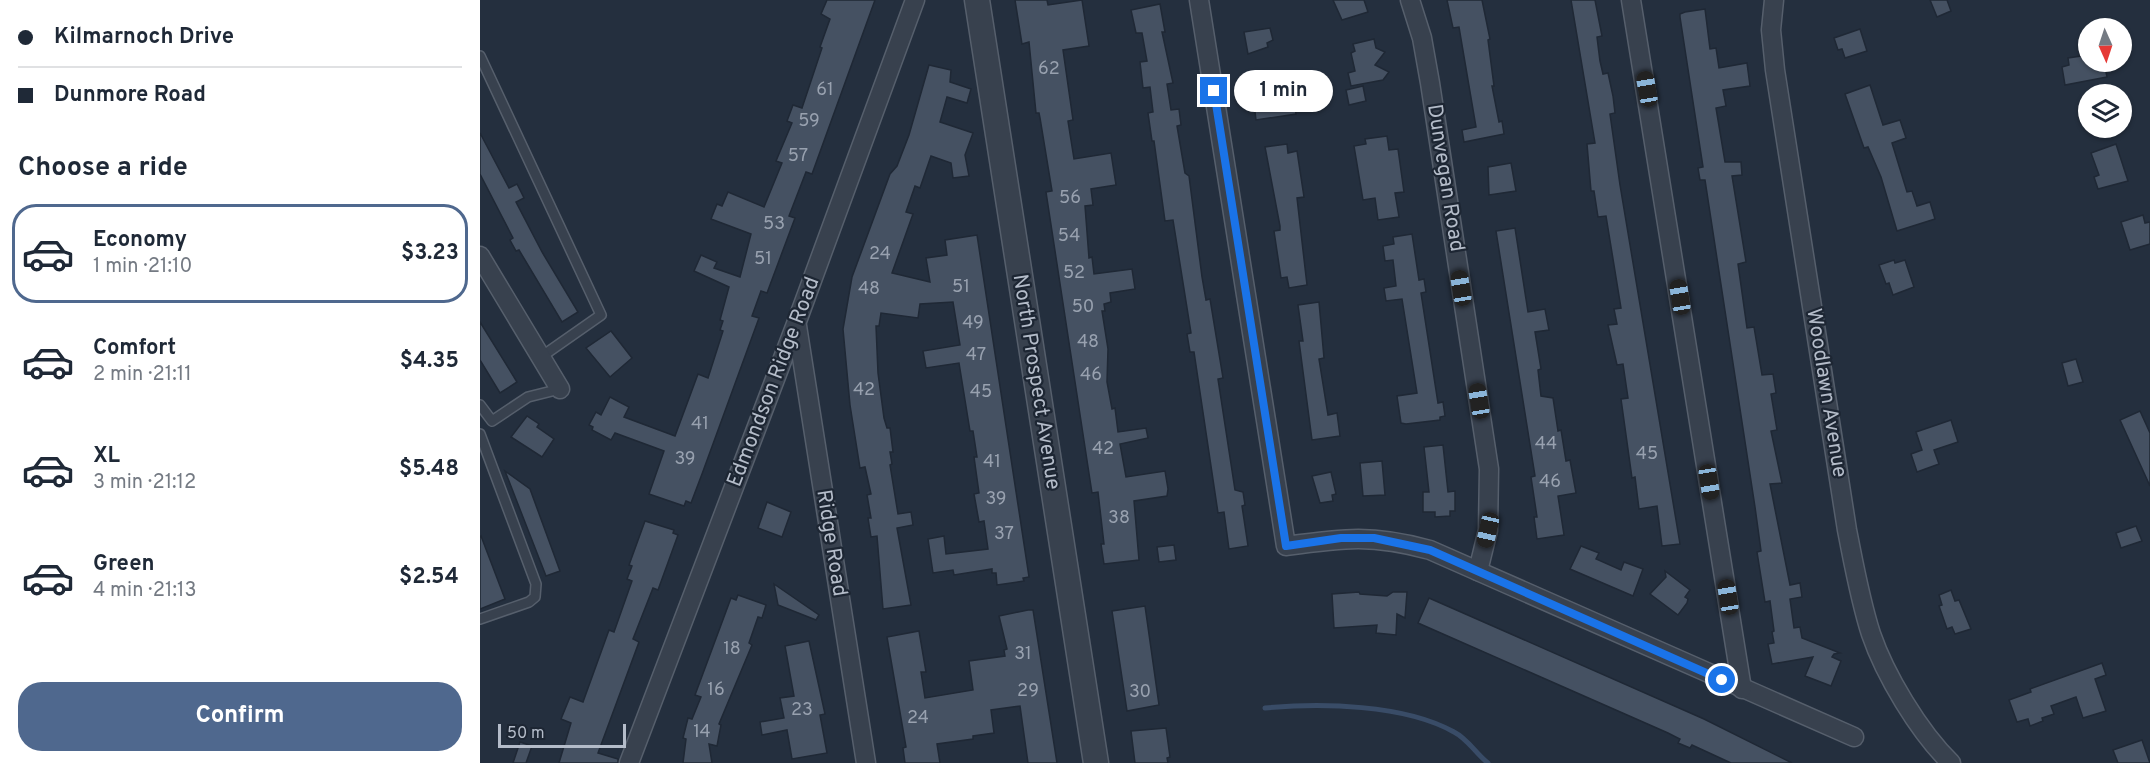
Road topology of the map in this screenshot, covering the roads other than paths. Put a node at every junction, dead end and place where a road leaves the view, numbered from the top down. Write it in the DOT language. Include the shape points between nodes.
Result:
graph roads {
  1 [pos="915,0"];
  2 [pos="977,0"];
  3 [pos="1199,0"];
  4 [pos="1410,0"];
  5 [pos="1631,0"];
  6 [pos="1774,0"];
  7 [pos="480,56"];
  8 [pos="480,256"];
  9 [pos="796,324"];
  10 [pos="541,357"];
  11 [pos="560,389"];
  12 [pos="480,405"];
  13 [pos="480,434"];
  14 [pos="1478,571"];
  15 [pos="480,619"];
  16 [pos="1742,689"];
  17 [pos="1854,737"];
  18 [pos="633,758"];
  19 [pos="866,763"];
  20 [pos="1095,763"];
  21 [pos="1951,763"];
  1 -- 9 [label="street, Edmondson Ridge Road"];
  2 -- 20 [label="street, North Prospect Avenue"];
  3 -- 14 [label="street" via="1286,546 1374,538 1430,550"];
  4 -- 14 [label="street, Dunvegan Road" via="1430,83 1489,469 1488,530"];
  5 -- 16 [label="street"];
  6 -- 21 [label="street, Woodlawn Avenue" via="1771,30 1775,70 1858,586 1871,635 1891,677 1916,719"];
  7 -- 10 [label="lane" via="601,315"];
  8 -- 10 [label="street"];
  9 -- 18 [label="street, Edmondson Ridge Road"];
  9 -- 19 [label="street, Ridge Road"];
  10 -- 11 [label="street"];
  11 -- 12 [label="lane" via="528,397 492,421"];
  13 -- 15 [label="lane" via="536,590 529,602"];
  14 -- 16 [label="street"];
  16 -- 17 [label="street"];
}
